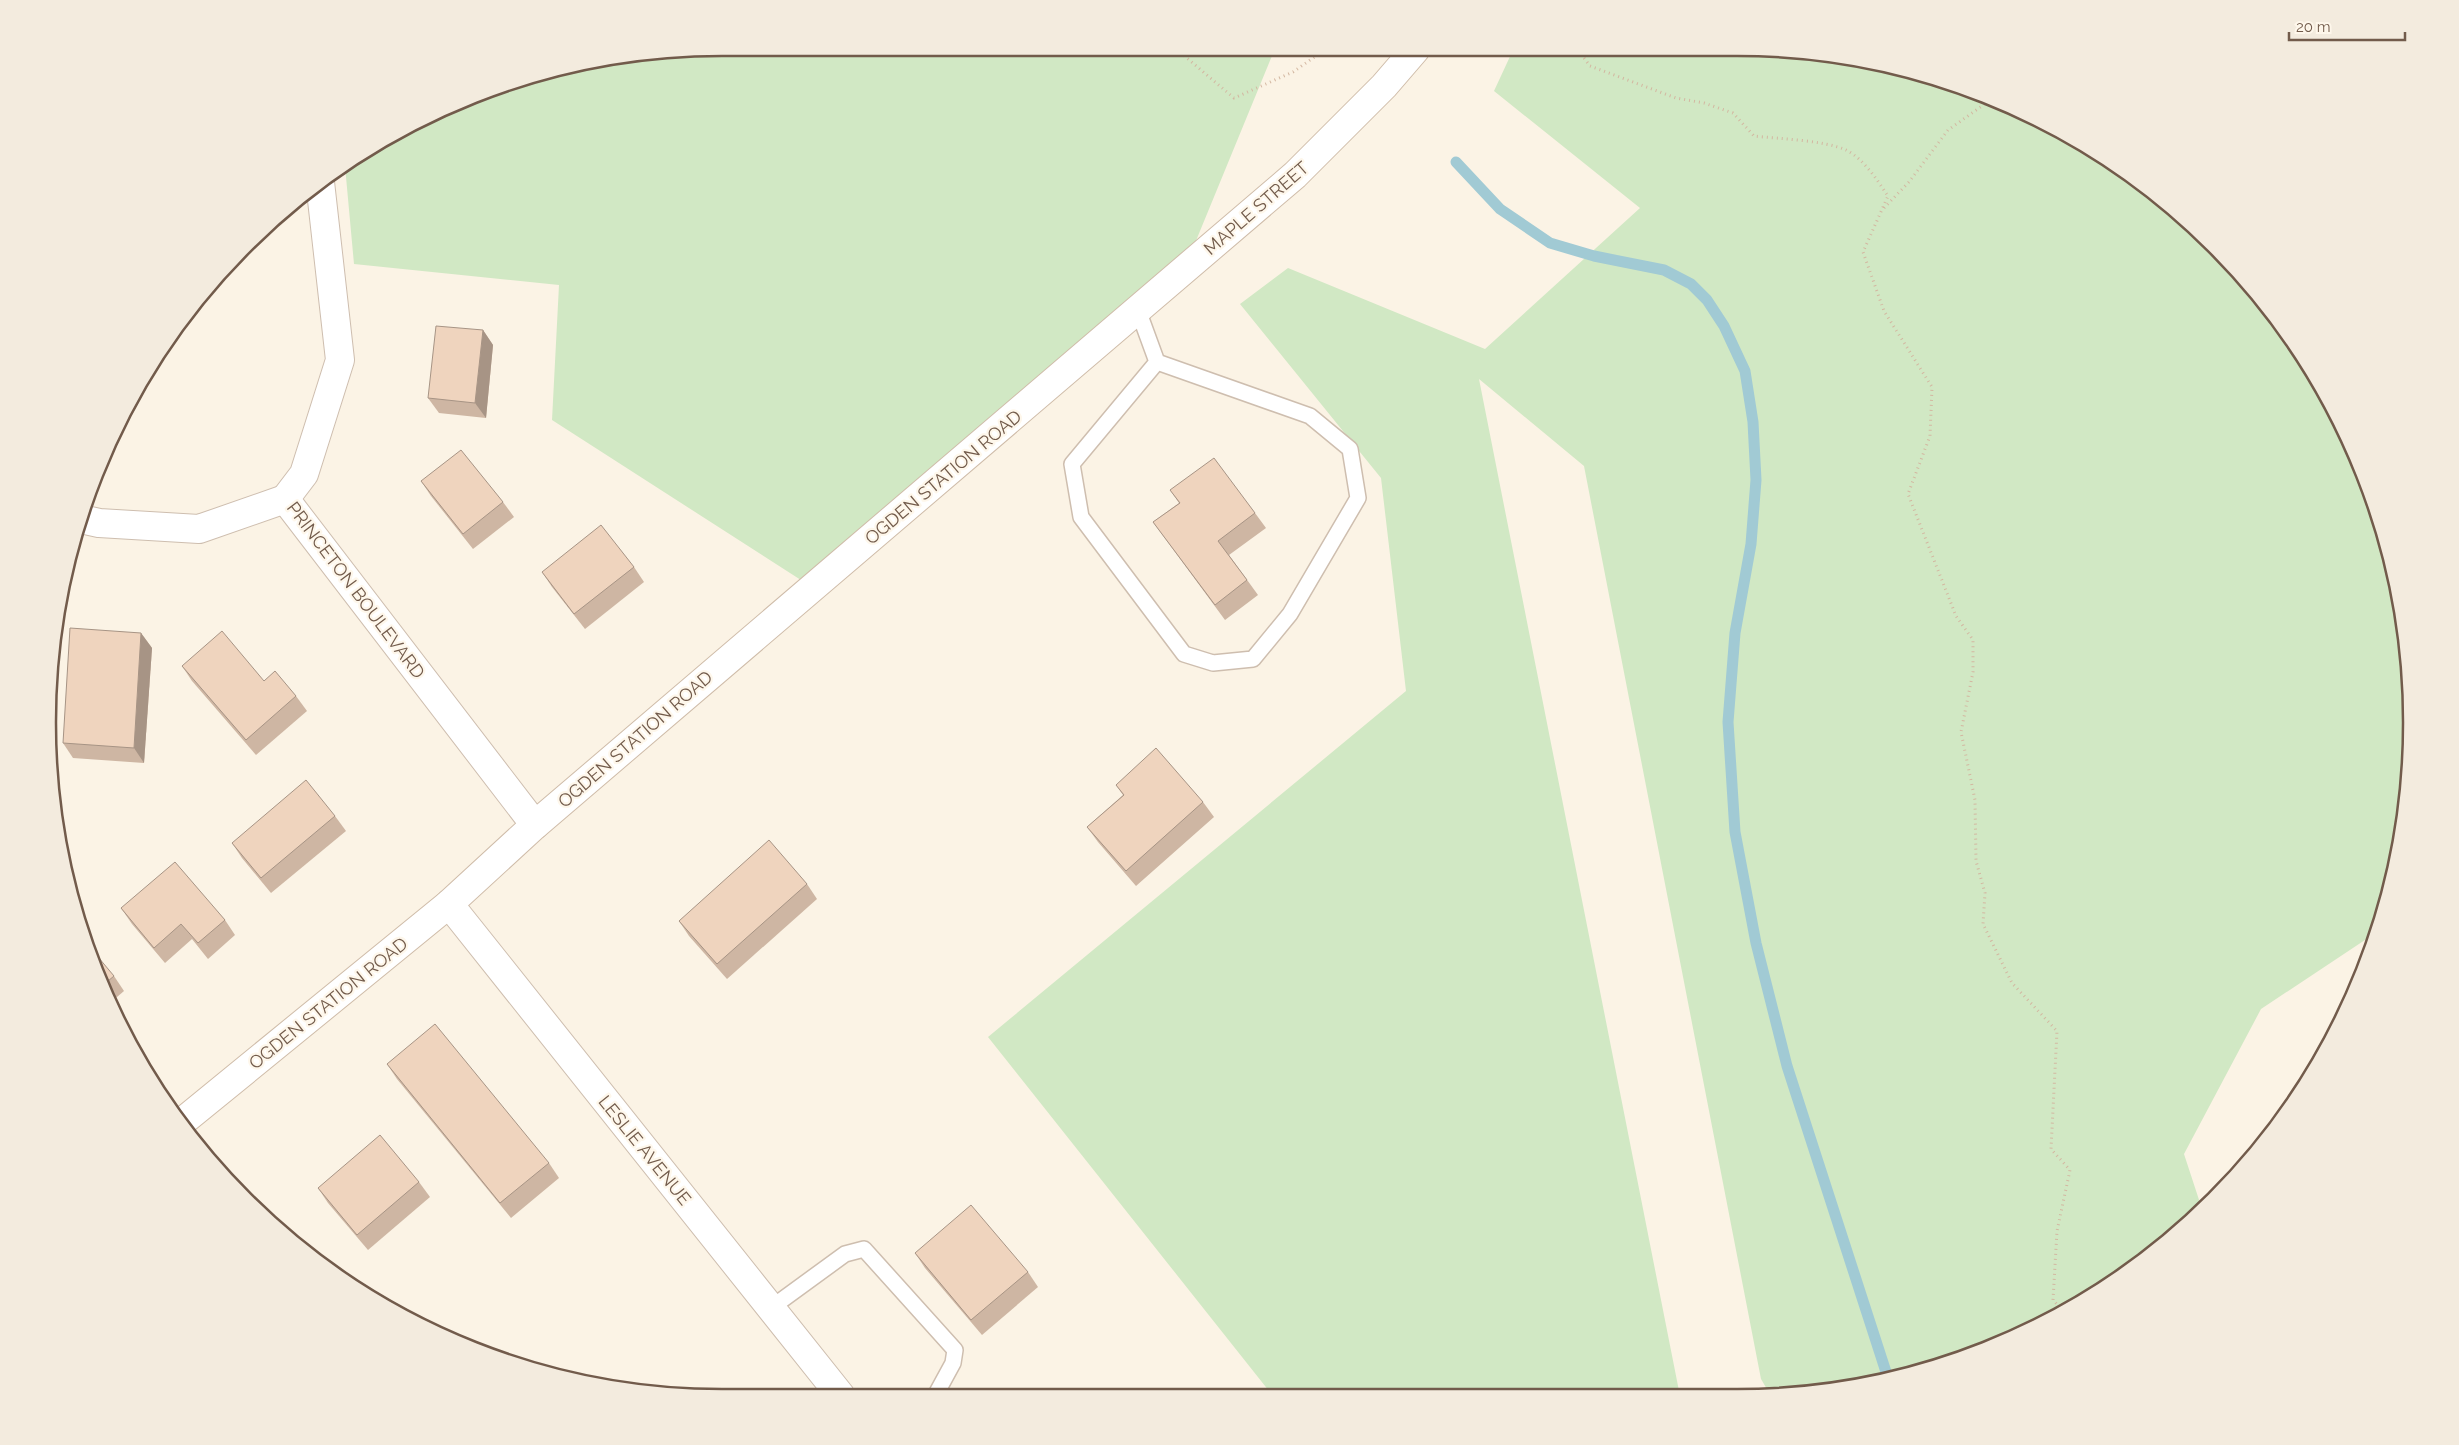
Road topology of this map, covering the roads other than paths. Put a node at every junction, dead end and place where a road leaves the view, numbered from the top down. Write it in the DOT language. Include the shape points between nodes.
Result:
graph roads {
  1 [pos="1410,56"];
  2 [pos="321,191"];
  3 [pos="1138,310"];
  4 [pos="1086,355"];
  5 [pos="1157,362"];
  6 [pos="285,499"];
  7 [pos="88,521"];
  8 [pos="535,825"];
  9 [pos="449,904"];
  10 [pos="187,1118"];
  11 [pos="771,1308"];
  12 [pos="835,1389"];
  13 [pos="939,1389"];
  1 -- 3 [label="street, MAPLE STREET" via="1295,175"];
  2 -- 6 [label="street, PRINCETON BOULEVARD" via="340,360 304,474"];
  3 -- 4 [label="street, MAPLE STREET"];
  3 -- 5 [label="lane"];
  4 -- 8 [label="street, OGDEN STATION ROAD"];
  5 -- 5 [label="lane" via="1072,464 1081,517 1184,654 1213,663 1253,659 1290,614 1358,498 1350,449 1310,416"];
  6 -- 7 [label="street" via="199,529"];
  6 -- 8 [label="street, PRINCETON BOULEVARD"];
  8 -- 9 [label="street, OGDEN STATION ROAD"];
  9 -- 10 [label="street, OGDEN STATION ROAD"];
  9 -- 11 [label="street, LESLIE AVENUE"];
  11 -- 12 [label="street, LESLIE AVENUE"];
  11 -- 13 [label="lane" via="845,1254 864,1249 955,1350 954,1363"];
}
